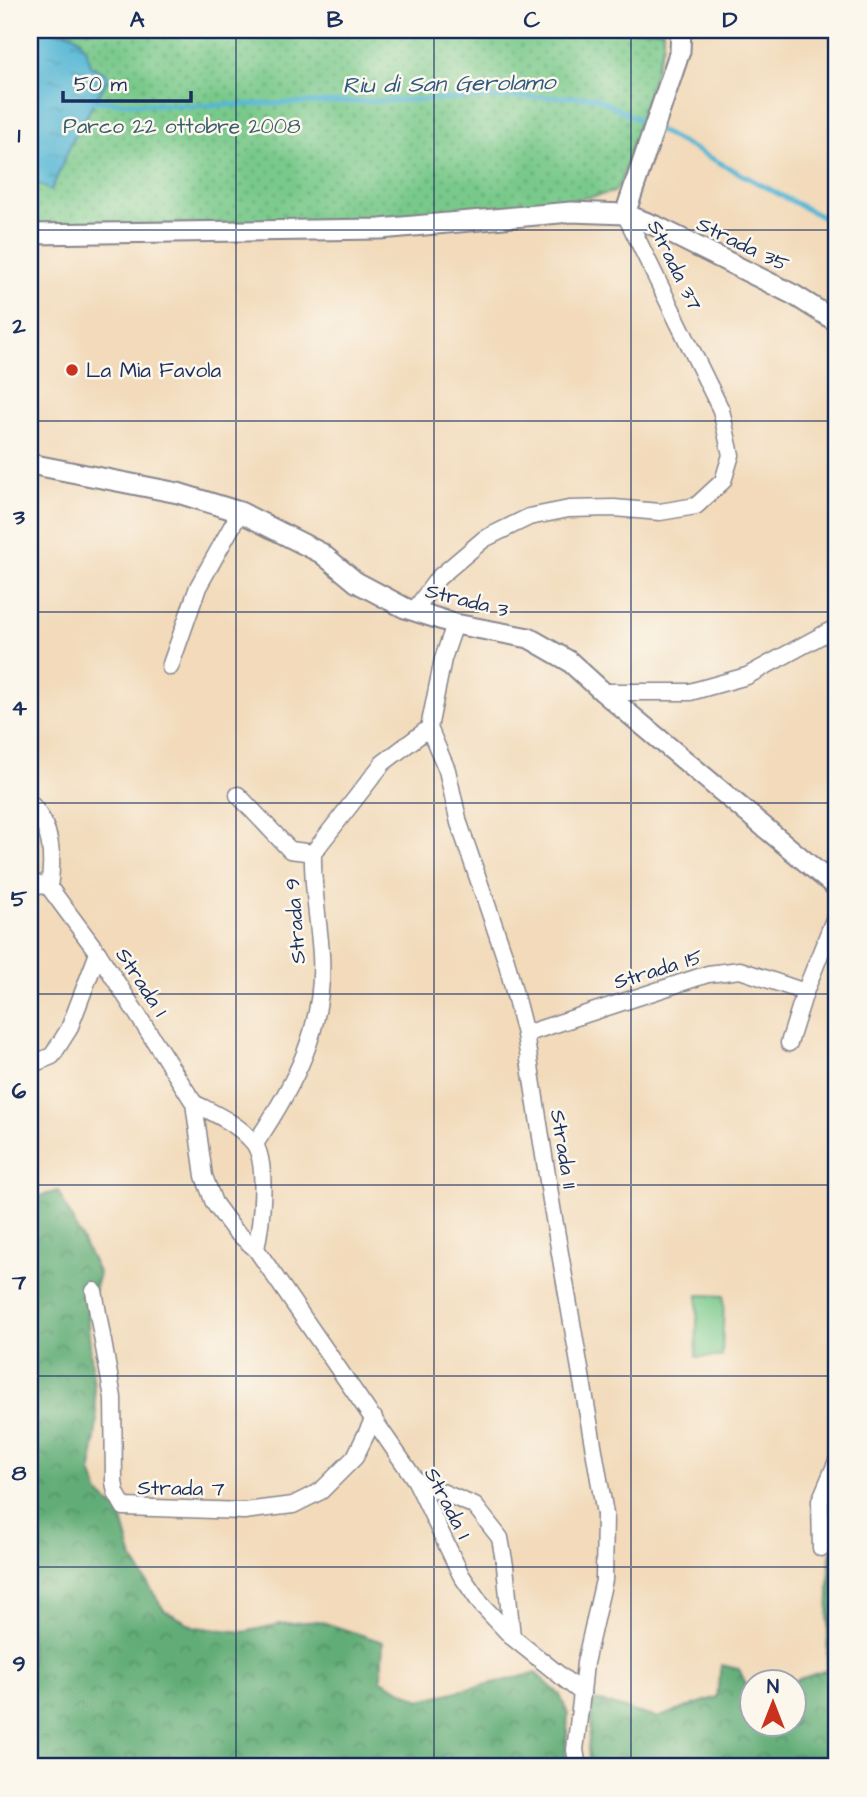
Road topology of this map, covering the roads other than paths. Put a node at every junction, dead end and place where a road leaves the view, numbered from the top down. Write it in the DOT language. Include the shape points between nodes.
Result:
graph roads {
  1 [pos="681,30"];
  2 [pos="625,214"];
  3 [pos="30,233"];
  4 [pos="837,322"];
  5 [pos="30,464"];
  6 [pos="240,512"];
  7 [pos="414,611"];
  8 [pos="455,624"];
  9 [pos="837,627"];
  10 [pos="170,667"];
  11 [pos="603,692"];
  12 [pos="429,727"];
  13 [pos="238,794"];
  14 [pos="30,803"];
  15 [pos="313,853"];
  16 [pos="30,882"];
  17 [pos="49,887"];
  18 [pos="837,888"];
  19 [pos="837,912"];
  20 [pos="98,953"];
  21 [pos="805,992"];
  22 [pos="525,1034"];
  23 [pos="789,1043"];
  24 [pos="30,1065"];
  25 [pos="194,1103"];
  26 [pos="255,1144"];
  27 [pos="256,1249"];
  28 [pos="94,1292"];
  29 [pos="374,1418"];
  30 [pos="837,1461"];
  31 [pos="416,1481"];
  32 [pos="821,1548"];
  33 [pos="512,1637"];
  34 [pos="582,1693"];
  35 [pos="578,1767"];
  1 -- 2 [label="street" via="680,51"];
  2 -- 3 [label="street, Strada 37" via="570,212 380,229"];
  2 -- 4 [label="street, Strada 35" via="794,295"];
  2 -- 7 [label="street, Strada 37" via="721,410 731,455 723,481 696,506 660,512 569,509 529,517 484,539 438,578"];
  5 -- 6 [label="street, Strada 3" via="178,492"];
  6 -- 7 [label="street, Strada 3" via="321,553 356,582"];
  6 -- 10 [label="street" via="198,587"];
  7 -- 8 [label="street, Strada 3"];
  8 -- 11 [label="street, Strada 3" via="529,638 569,660"];
  8 -- 12 [label="street"];
  9 -- 11 [label="street" via="747,676 690,692"];
  11 -- 18 [label="street, Strada 3"];
  12 -- 15 [label="street, Strada 9" via="383,763"];
  12 -- 22 [label="street, Strada 11" via="447,770 458,823 506,960"];
  13 -- 15 [label="street" via="290,850"];
  14 -- 17 [label="street" via="49,833 53,864"];
  15 -- 26 [label="street, Strada 9" via="321,956 314,1030 300,1067"];
  16 -- 17 [label="street"];
  17 -- 20 [label="street, Strada 1"];
  19 -- 21 [label="street"];
  20 -- 24 [label="street" via="69,1029 52,1056"];
  20 -- 25 [label="street, Strada 1"];
  21 -- 22 [label="street, Strada 15" via="740,970 708,974"];
  21 -- 23 [label="street"];
  22 -- 34 [label="street, Strada 11" via="605,1514 604,1580"];
  25 -- 26 [label="street" via="233,1123"];
  25 -- 27 [label="street, Strada 1" via="204,1176 214,1203"];
  26 -- 27 [label="street" via="262,1173 262,1218"];
  27 -- 29 [label="street, Strada 1"];
  28 -- 29 [label="street, Strada 7" via="113,1398 114,1482 124,1507 244,1511 293,1505 321,1491 355,1457"];
  29 -- 31 [label="street, Strada 1"];
  30 -- 32 [label="street" via="820,1501"];
  31 -- 33 [label="street, Strada 1" via="461,1575"];
  31 -- 33 [label="street" via="475,1506 500,1538"];
  33 -- 34 [label="street, Strada 1"];
  34 -- 35 [label="street" via="575,1750"];
}
